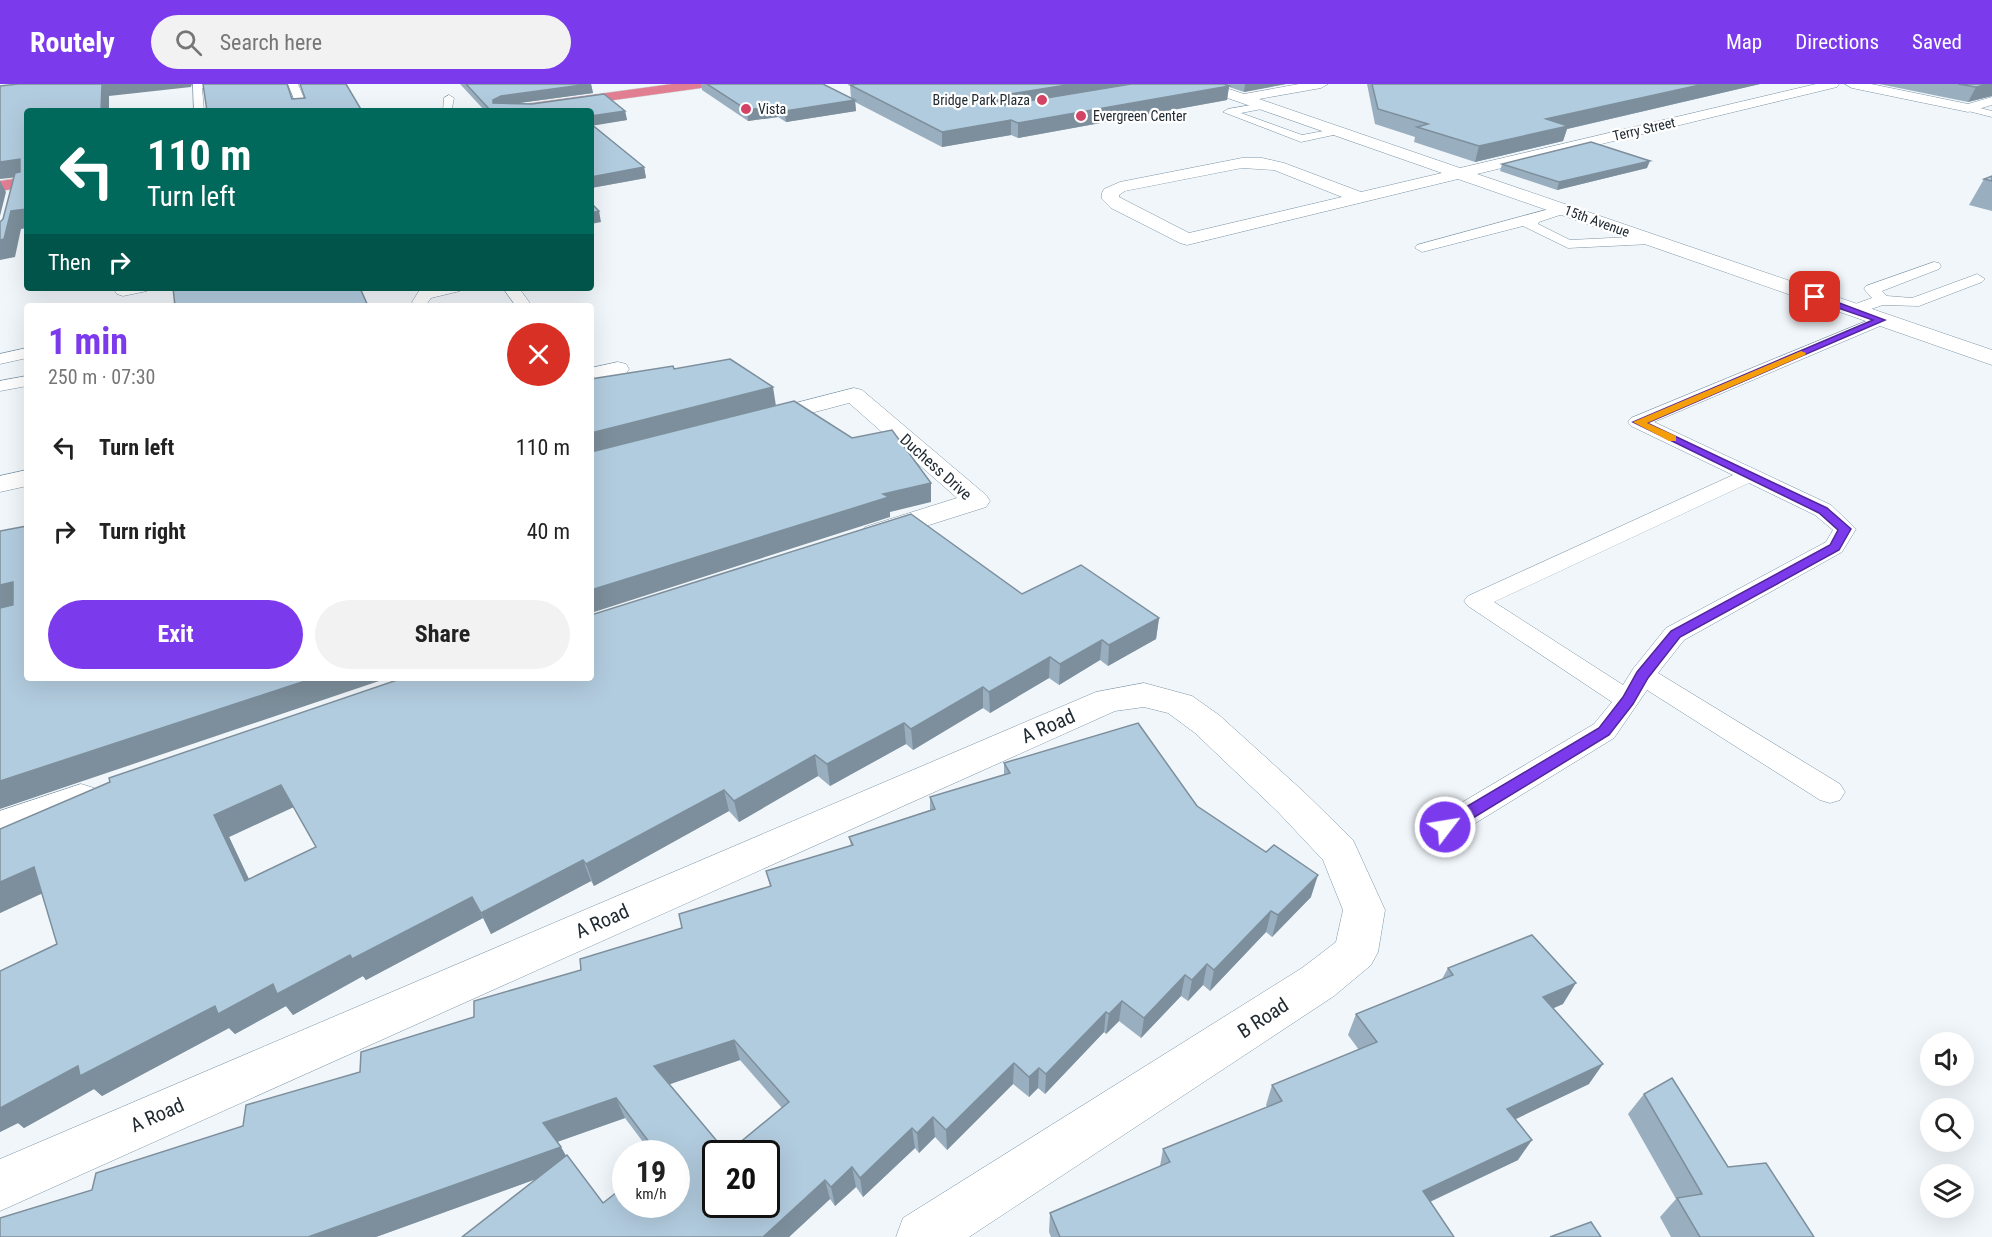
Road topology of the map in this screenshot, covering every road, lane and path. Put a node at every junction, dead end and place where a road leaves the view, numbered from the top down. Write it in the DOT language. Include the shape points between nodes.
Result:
graph roads {
  1 [pos="207,84"];
  2 [pos="293,84"];
  3 [pos="702,84"];
  4 [pos="1201,84"];
  5 [pos="1321,84"];
  6 [pos="1832,84"];
  7 [pos="1852,84"];
  8 [pos="449,98"];
  9 [pos="1243,99"];
  10 [pos="1992,101"];
  11 [pos="1263,106"];
  12 [pos="199,108"];
  13 [pos="303,108"];
  14 [pos="447,108"];
  15 [pos="526,108"];
  16 [pos="1968,108"];
  17 [pos="1992,114"];
  18 [pos="1334,132"];
  19 [pos="0,174"];
  20 [pos="1457,174"];
  21 [pos="17,184"];
  22 [pos="1358,197"];
  23 [pos="1564,209"];
  24 [pos="1534,219"];
  25 [pos="1651,240"];
  26 [pos="1422,248"];
  27 [pos="1934,266"];
  28 [pos="1977,279"];
  29 [pos="440,291"];
  30 [pos="419,303"];
  31 [pos="1882,310"];
  32 [pos="24,354"];
  33 [pos="1992,358"];
  34 [pos="0,359"];
  35 [pos="618,369"];
  36 [pos="594,374"];
  37 [pos="24,382"];
  38 [pos="0,386"];
  39 [pos="740,425"];
  40 [pos="1749,475"];
  41 [pos="24,479"];
  42 [pos="0,484"];
  43 [pos="851,541"];
  44 [pos="1642,675"];
  45 [pos="1628,700"];
  46 [pos="1207,724"];
  47 [pos="113,787"];
  48 [pos="1830,792"];
  49 [pos="0,826"];
  50 [pos="1445,827"];
  51 [pos="0,1185"];
  52 [pos="922,1237"];
  1 -- 12 [label="lane" via="196,85"];
  2 -- 13 [label="lane"];
  3 -- 15 [label="highway"];
  4 -- 9 [label="street, 15th Avenue"];
  5 -- 9 [label="street"];
  6 -- 20 [label="street, Terry Street"];
  7 -- 16 [label="street"];
  8 -- 14 [label="lane"];
  9 -- 11 [label="street, 15th Avenue"];
  10 -- 16 [label="street"];
  11 -- 18 [label="street, 15th Avenue"];
  11 -- 18 [label="lane" via="1228,112 1301,139"];
  16 -- 17 [label="lane"];
  18 -- 20 [label="street, 15th Avenue"];
  19 -- 21 [label="highway"];
  20 -- 22 [label="street, Terry Street"];
  20 -- 23 [label="street, 15th Avenue"];
  22 -- 22 [label="street, Terry Street" via="1187,239 1117,204 1110,193 1120,187 1242,163 1278,166"];
  23 -- 24 [label="lane"];
  23 -- 25 [label="street, 15th Avenue"];
  24 -- 25 [label="lane" via="1530,226 1568,244"];
  24 -- 26 [label="lane"];
  25 -- 31 [label="street, 15th Avenue" via="1853,310"];
  27 -- 31 [label="lane" via="1872,289"];
  28 -- 31 [label="lane"];
  29 -- 30 [label="lane" via="425,294"];
  31 -- 33 [label="street, 15th Avenue"];
  31 -- 40 [label="lane" via="1638,422"];
  32 -- 34 [label="lane"];
  35 -- 36 [label="street"];
  37 -- 38 [label="lane"];
  39 -- 43 [label="street, Duchess Drive" via="854,395 976,501"];
  40 -- 44 [label="lane" via="1823,510 1845,529 1834,547 1675,634"];
  40 -- 45 [label="lane" via="1476,601"];
  41 -- 42 [label="street"];
  44 -- 45 [label="lane"];
  44 -- 48 [label="lane"];
  45 -- 50 [label="lane" via="1604,731"];
  46 -- 51 [label="street, A Road" via="1180,704 1144,695 1108,700"];
  46 -- 52 [label="street, B Road" via="1339,851 1364,909 1356,952 1318,982"];
  47 -- 49 [label="street"];
}
